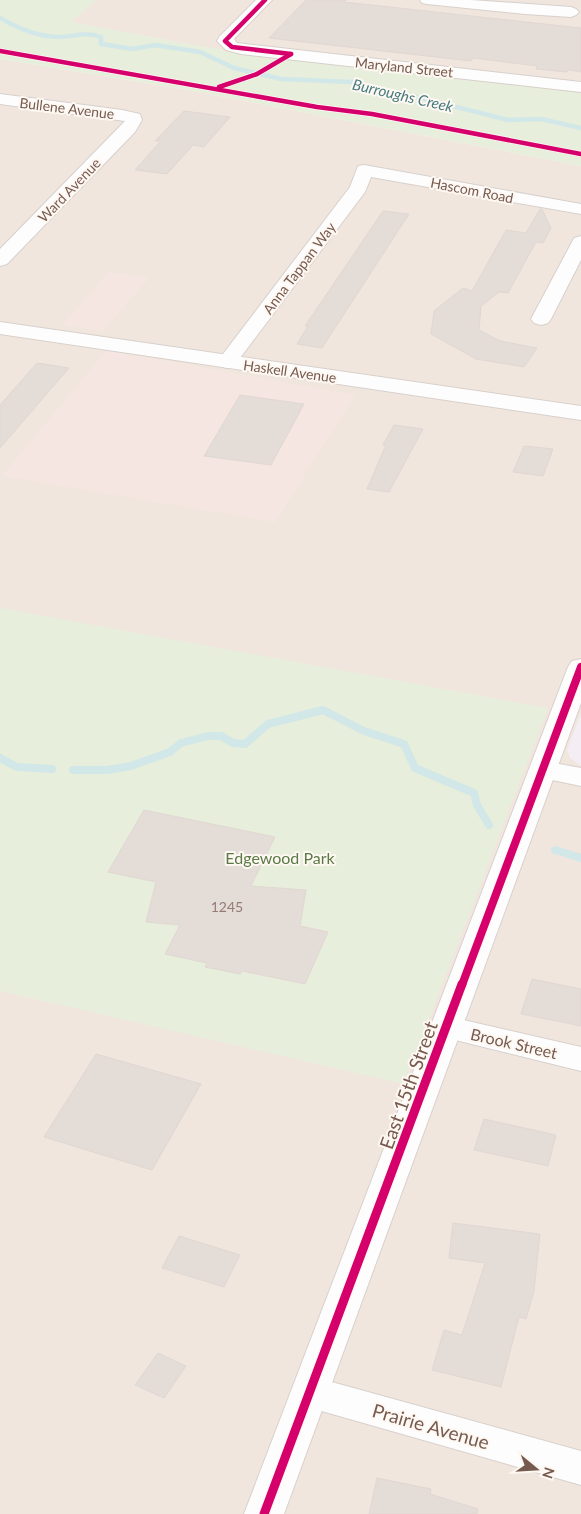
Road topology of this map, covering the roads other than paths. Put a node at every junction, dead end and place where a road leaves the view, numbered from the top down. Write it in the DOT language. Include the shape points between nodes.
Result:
graph roads {
  1 [pos="265,0"];
  2 [pos="428,0"];
  3 [pos="571,12"];
  4 [pos="581,87"];
  5 [pos="0,100"];
  6 [pos="134,118"];
  7 [pos="364,170"];
  8 [pos="581,209"];
  9 [pos="581,242"];
  10 [pos="0,260"];
  11 [pos="541,319"];
  12 [pos="0,328"];
  13 [pos="228,362"];
  14 [pos="581,413"];
  15 [pos="581,667"];
  16 [pos="543,770"];
  17 [pos="581,777"];
  18 [pos="446,1028"];
  19 [pos="581,1059"];
  20 [pos="310,1392"];
  21 [pos="581,1468"];
  22 [pos="264,1514"];
  1 -- 4 [label="street, Maryland Street" via="227,37 227,44 250,50"];
  2 -- 3 [label="street"];
  5 -- 6 [label="street, Bullene Avenue"];
  6 -- 10 [label="street, Ward Avenue" via="129,128"];
  7 -- 8 [label="street, Hascom Road"];
  7 -- 13 [label="street, Anna Tappan Way" via="359,188"];
  9 -- 11 [label="street"];
  12 -- 13 [label="street, Haskell Avenue"];
  13 -- 14 [label="street, Haskell Avenue"];
  15 -- 16 [label="street, East 15th Street"];
  16 -- 17 [label="street"];
  16 -- 18 [label="street, East 15th Street"];
  18 -- 19 [label="street, Brook Street"];
  18 -- 20 [label="street, East 15th Street"];
  20 -- 21 [label="street, Prairie Avenue"];
  20 -- 22 [label="street, East 15th Street"];
}
